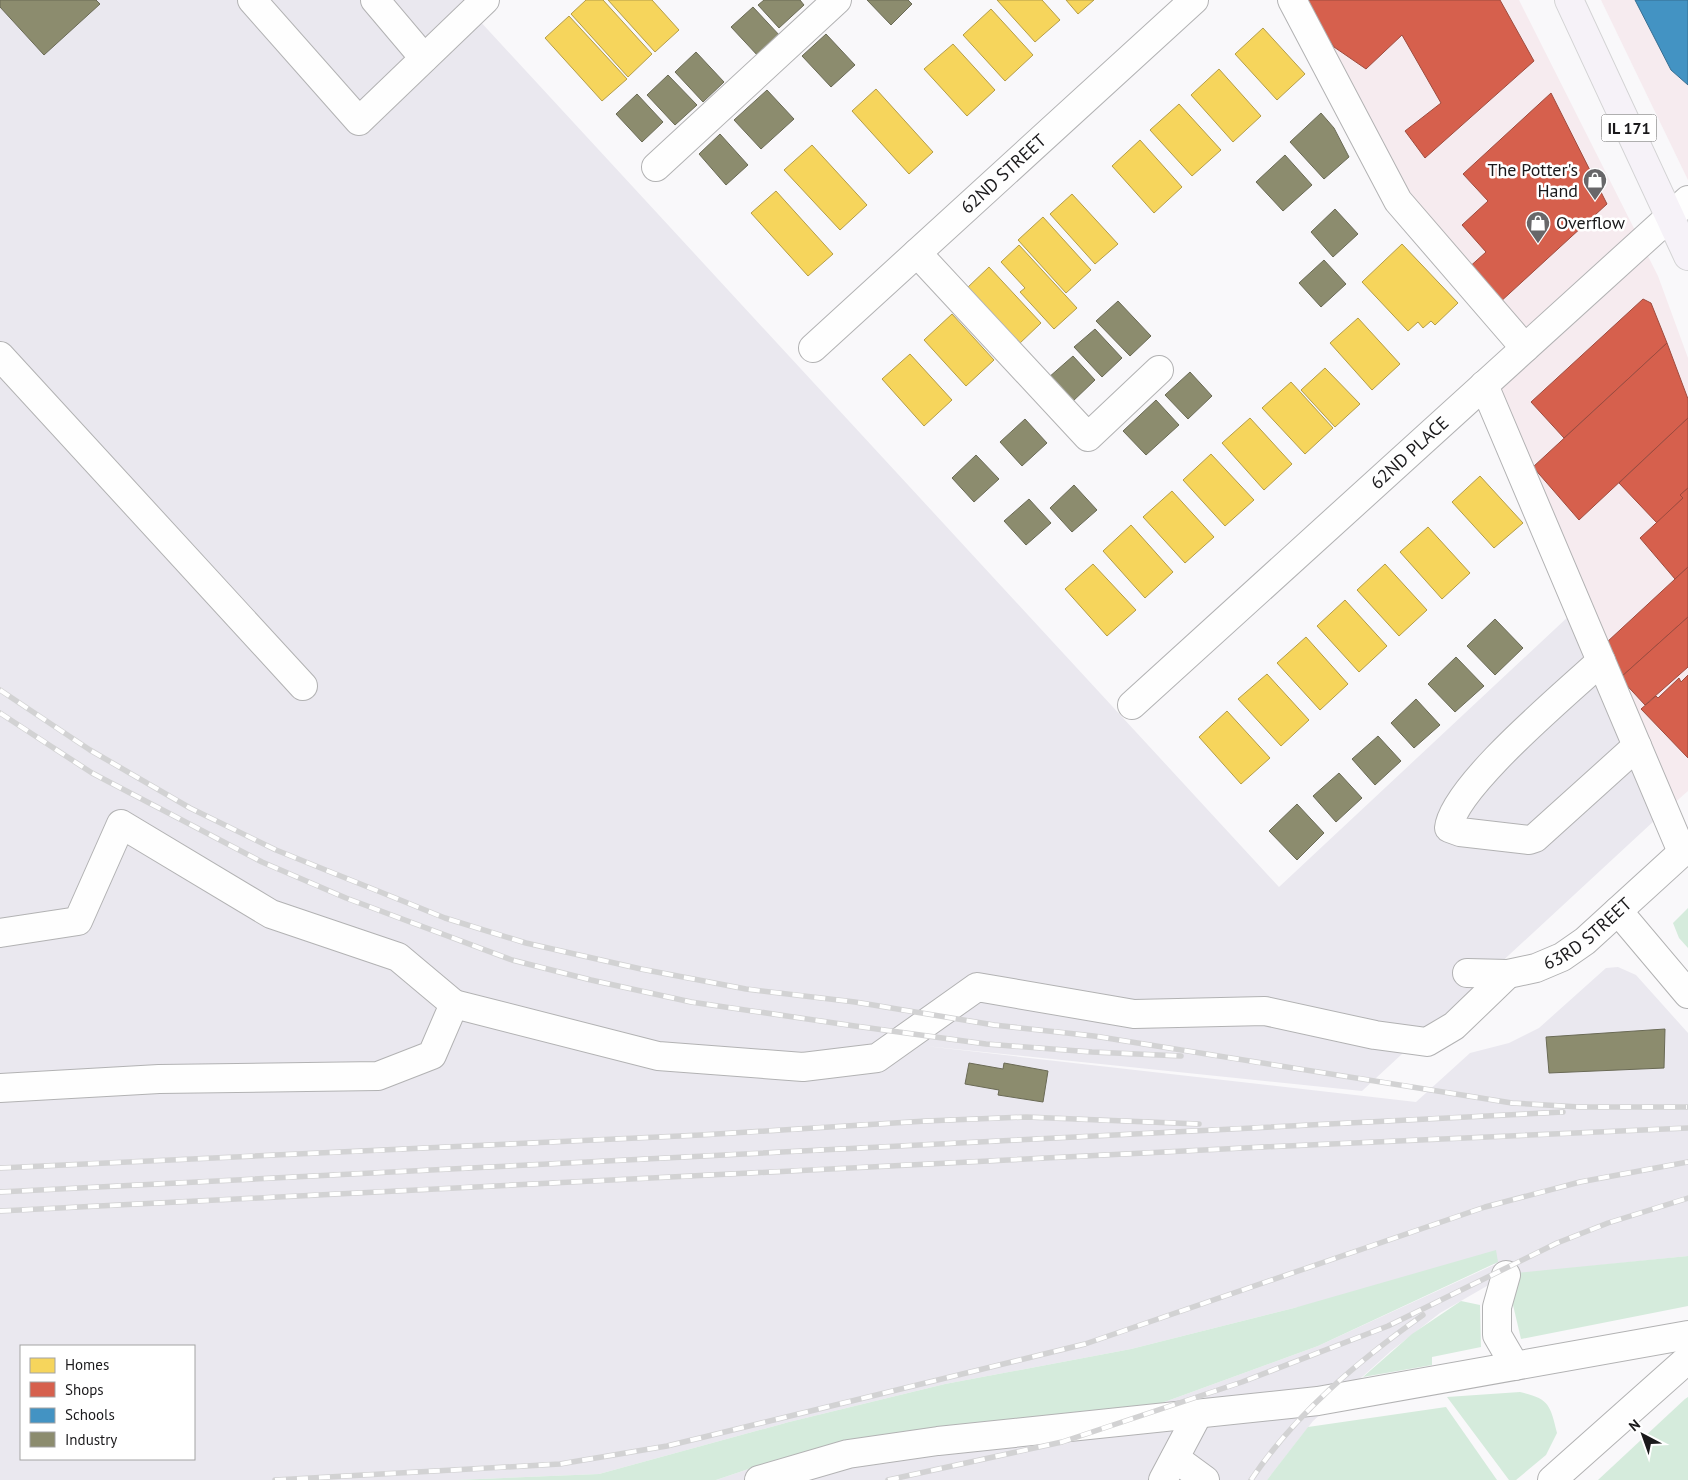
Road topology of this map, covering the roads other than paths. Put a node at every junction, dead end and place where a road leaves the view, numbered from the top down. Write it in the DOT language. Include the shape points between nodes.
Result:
graph roads {
  1 [pos="252,0"];
  2 [pos="375,0"];
  3 [pos="837,0"];
  4 [pos="1194,0"];
  5 [pos="1292,0"];
  6 [pos="1569,0"];
  7 [pos="475,9"];
  8 [pos="424,58"];
  9 [pos="656,167"];
  10 [pos="1679,208"];
  11 [pos="917,253"];
  12 [pos="1688,256"];
  13 [pos="813,348"];
  14 [pos="1525,348"];
  15 [pos="0,356"];
  16 [pos="1159,370"];
  17 [pos="1484,385"];
  18 [pos="1601,661"];
  19 [pos="303,686"];
  20 [pos="1132,705"];
  21 [pos="1637,746"];
  22 [pos="1685,850"];
  23 [pos="1618,911"];
  24 [pos="0,933"];
  25 [pos="1467,973"];
  26 [pos="1508,974"];
  27 [pos="1688,994"];
  28 [pos="454,1004"];
  29 [pos="0,1088"];
  30 [pos="1506,1275"];
  31 [pos="1688,1335"];
  32 [pos="1688,1359"];
  33 [pos="1515,1366"];
  34 [pos="1198,1414"];
  35 [pos="1169,1469"];
  36 [pos="759,1480"];
  37 [pos="1205,1480"];
  38 [pos="1552,1480"];
  1 -- 8 [label="street" via="359,121"];
  2 -- 8 [label="street"];
  3 -- 9 [label="street"];
  4 -- 11 [label="street, 62ND STREET"];
  5 -- 14 [label="street" via="1398,201"];
  6 -- 10 [label="main road, IL 171"];
  7 -- 8 [label="street"];
  10 -- 12 [label="main road, IL 171"];
  10 -- 14 [label="street, 62ND PLACE"];
  11 -- 13 [label="street, 62ND STREET"];
  11 -- 16 [label="street" via="1088,436"];
  14 -- 17 [label="street, 62ND PLACE"];
  15 -- 19 [label="street"];
  17 -- 18 [label="street"];
  17 -- 20 [label="street, 62ND PLACE"];
  18 -- 21 [label="street"];
  18 -- 21 [label="street" via="1500,754 1465,796 1450,818 1449,828 1468,833 1535,838"];
  21 -- 22 [label="street"];
  22 -- 23 [label="street, 63RD STREET"];
  23 -- 26 [label="street, 63RD STREET" via="1562,957 1536,968"];
  23 -- 27 [label="street"];
  24 -- 28 [label="street" via="78,921 120,824 271,914 398,957"];
  25 -- 26 [label="street, 63RD STREET"];
  26 -- 28 [label="street" via="1454,1026 1427,1042 1375,1035 1265,1011 1134,1014 976,987 877,1058 803,1067 658,1056"];
  28 -- 29 [label="street" via="432,1055 378,1076 159,1079"];
  30 -- 33 [label="street" via="1497,1308 1497,1335"];
  31 -- 33 [label="street"];
  32 -- 38 [label="street"];
  33 -- 34 [label="street" via="1318,1401"];
  34 -- 35 [label="street"];
  34 -- 36 [label="street" via="938,1441 856,1453"];
  35 -- 37 [label="street"];
}
